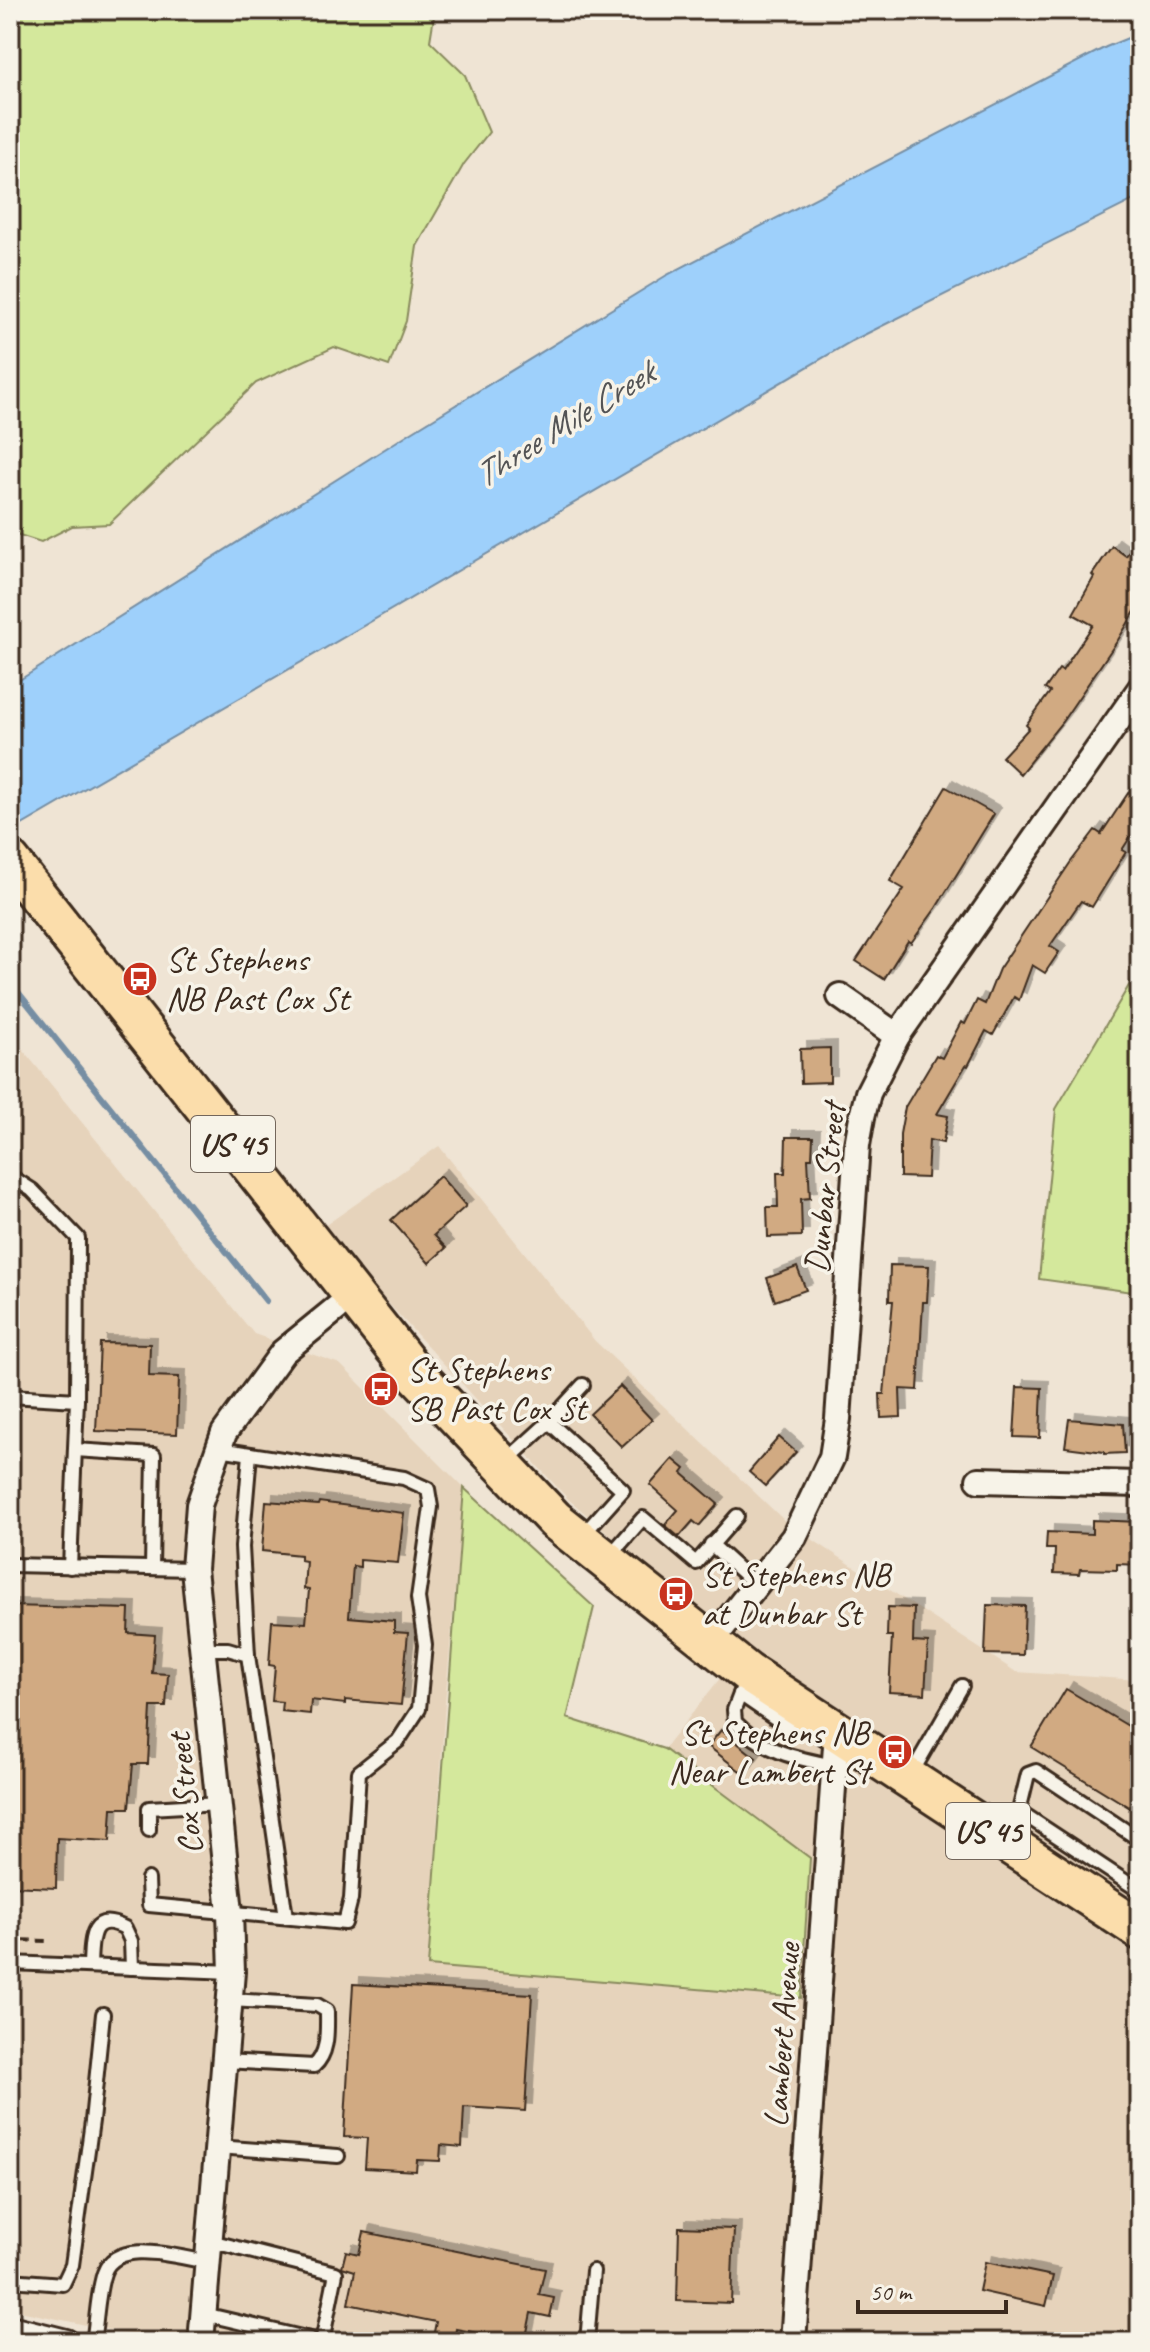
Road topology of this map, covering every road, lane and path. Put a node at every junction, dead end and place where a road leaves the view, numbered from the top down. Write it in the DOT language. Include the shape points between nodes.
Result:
graph roads {
  1 [pos="1140,689"];
  2 [pos="17,869"];
  3 [pos="840,996"];
  4 [pos="897,1036"];
  5 [pos="10,1176"];
  6 [pos="353,1295"];
  7 [pos="583,1385"];
  8 [pos="10,1396"];
  9 [pos="77,1400"];
  10 [pos="549,1422"];
  11 [pos="219,1449"];
  12 [pos="75,1450"];
  13 [pos="250,1454"];
  14 [pos="502,1465"];
  15 [pos="979,1480"];
  16 [pos="1140,1484"];
  17 [pos="737,1516"];
  18 [pos="711,1544"];
  19 [pos="592,1550"];
  20 [pos="10,1565"];
  21 [pos="70,1567"];
  22 [pos="152,1568"];
  23 [pos="194,1569"];
  24 [pos="756,1585"];
  25 [pos="710,1643"];
  26 [pos="204,1649"];
  27 [pos="248,1655"];
  28 [pos="744,1683"];
  29 [pos="962,1686"];
  30 [pos="797,1720"];
  31 [pos="836,1749"];
  32 [pos="786,1756"];
  33 [pos="909,1779"];
  34 [pos="219,1804"];
  35 [pos="1013,1828"];
  36 [pos="149,1830"];
  37 [pos="1140,1840"];
  38 [pos="148,1879"];
  39 [pos="1140,1891"];
  40 [pos="230,1912"];
  41 [pos="286,1917"];
  42 [pos="1140,1930"];
  43 [pos="10,1932"];
  44 [pos="18,1940"];
  45 [pos="49,1941"];
  46 [pos="10,1942"];
  47 [pos="10,1963"];
  48 [pos="90,1966"];
  49 [pos="132,1968"];
  50 [pos="232,1972"];
  51 [pos="230,2000"];
  52 [pos="103,2014"];
  53 [pos="224,2061"];
  54 [pos="217,2147"];
  55 [pos="338,2156"];
  56 [pos="209,2252"];
  57 [pos="593,2271"];
  58 [pos="10,2280"];
  59 [pos="204,2314"];
  60 [pos="10,2328"];
  61 [pos="66,2342"];
  62 [pos="93,2342"];
  63 [pos="201,2342"];
  64 [pos="323,2342"];
  65 [pos="587,2342"];
  66 [pos="793,2342"];
  1 -- 4 [label="street, Dunbar Street"];
  2 -- 6 [label="main road, US 45"];
  3 -- 4 [label="street"];
  4 -- 24 [label="street, Dunbar Street" via="868,1093 859,1131 832,1457 794,1537"];
  5 -- 9 [label="lane" via="32,1190 78,1238"];
  6 -- 11 [label="street, Cox Street" via="283,1352 224,1433"];
  6 -- 14 [label="main road, US 45" via="413,1371"];
  7 -- 10 [label="lane"];
  8 -- 9 [label="lane"];
  9 -- 12 [label="lane"];
  10 -- 14 [label="lane"];
  10 -- 19 [label="lane" via="623,1490"];
  11 -- 13 [label="lane"];
  11 -- 23 [label="street, Cox Street" via="199,1505"];
  12 -- 21 [label="lane"];
  12 -- 22 [label="lane" via="154,1455"];
  13 -- 27 [label="lane" via="242,1547"];
  13 -- 41 [label="lane" via="404,1478 428,1489 431,1507 418,1598 425,1645 419,1709 398,1741 359,1772 345,1923"];
  14 -- 19 [label="main road, US 45"];
  15 -- 16 [label="street"];
  17 -- 18 [label="lane"];
  18 -- 19 [label="lane" via="696,1563 643,1518"];
  18 -- 24 [label="lane"];
  19 -- 25 [label="main road, US 45"];
  20 -- 21 [label="lane"];
  21 -- 22 [label="lane"];
  22 -- 23 [label="lane"];
  23 -- 26 [label="street, Cox Street"];
  24 -- 25 [label="street, Dunbar Street"];
  25 -- 28 [label="main road, US 45"];
  26 -- 27 [label="lane"];
  26 -- 34 [label="street, Cox Street"];
  27 -- 41 [label="lane"];
  28 -- 30 [label="main road, US 45"];
  28 -- 32 [label="lane" via="735,1722 750,1737"];
  29 -- 33 [label="lane"];
  30 -- 31 [label="main road, US 45"];
  30 -- 32 [label="lane"];
  31 -- 32 [label="lane"];
  31 -- 33 [label="main road, US 45"];
  31 -- 66 [label="street, Lambert Avenue"];
  33 -- 35 [label="main road, US 45"];
  34 -- 36 [label="lane" via="149,1808"];
  34 -- 40 [label="street, Cox Street"];
  35 -- 37 [label="lane" via="1028,1774 1036,1771"];
  35 -- 39 [label="lane"];
  35 -- 42 [label="main road, US 45"];
  38 -- 40 [label="lane" via="149,1905"];
  40 -- 41 [label="lane"];
  40 -- 50 [label="street, Cox Street"];
  43 -- 44 [label="path"];
  44 -- 45 [label="path"];
  44 -- 46 [label="path"];
  47 -- 48 [label="lane"];
  48 -- 49 [label="lane"];
  48 -- 49 [label="lane" via="93,1933 107,1922 125,1928"];
  49 -- 50 [label="lane"];
  50 -- 51 [label="street, Cox Street"];
  51 -- 53 [label="street, Cox Street"];
  51 -- 53 [label="lane" via="317,2005 327,2011 326,2040 322,2059 314,2066"];
  52 -- 58 [label="lane" via="72,2265 63,2284"];
  53 -- 54 [label="street, Cox Street"];
  54 -- 55 [label="lane"];
  54 -- 56 [label="street, Cox Street"];
  56 -- 59 [label="street, Cox Street"];
  56 -- 62 [label="lane" via="125,2253 114,2258 105,2272"];
  56 -- 64 [label="lane" via="336,2273"];
  57 -- 65 [label="lane"];
  59 -- 63 [label="street, Cox Street"];
  59 -- 64 [label="lane"];
  60 -- 61 [label="street"];
}
